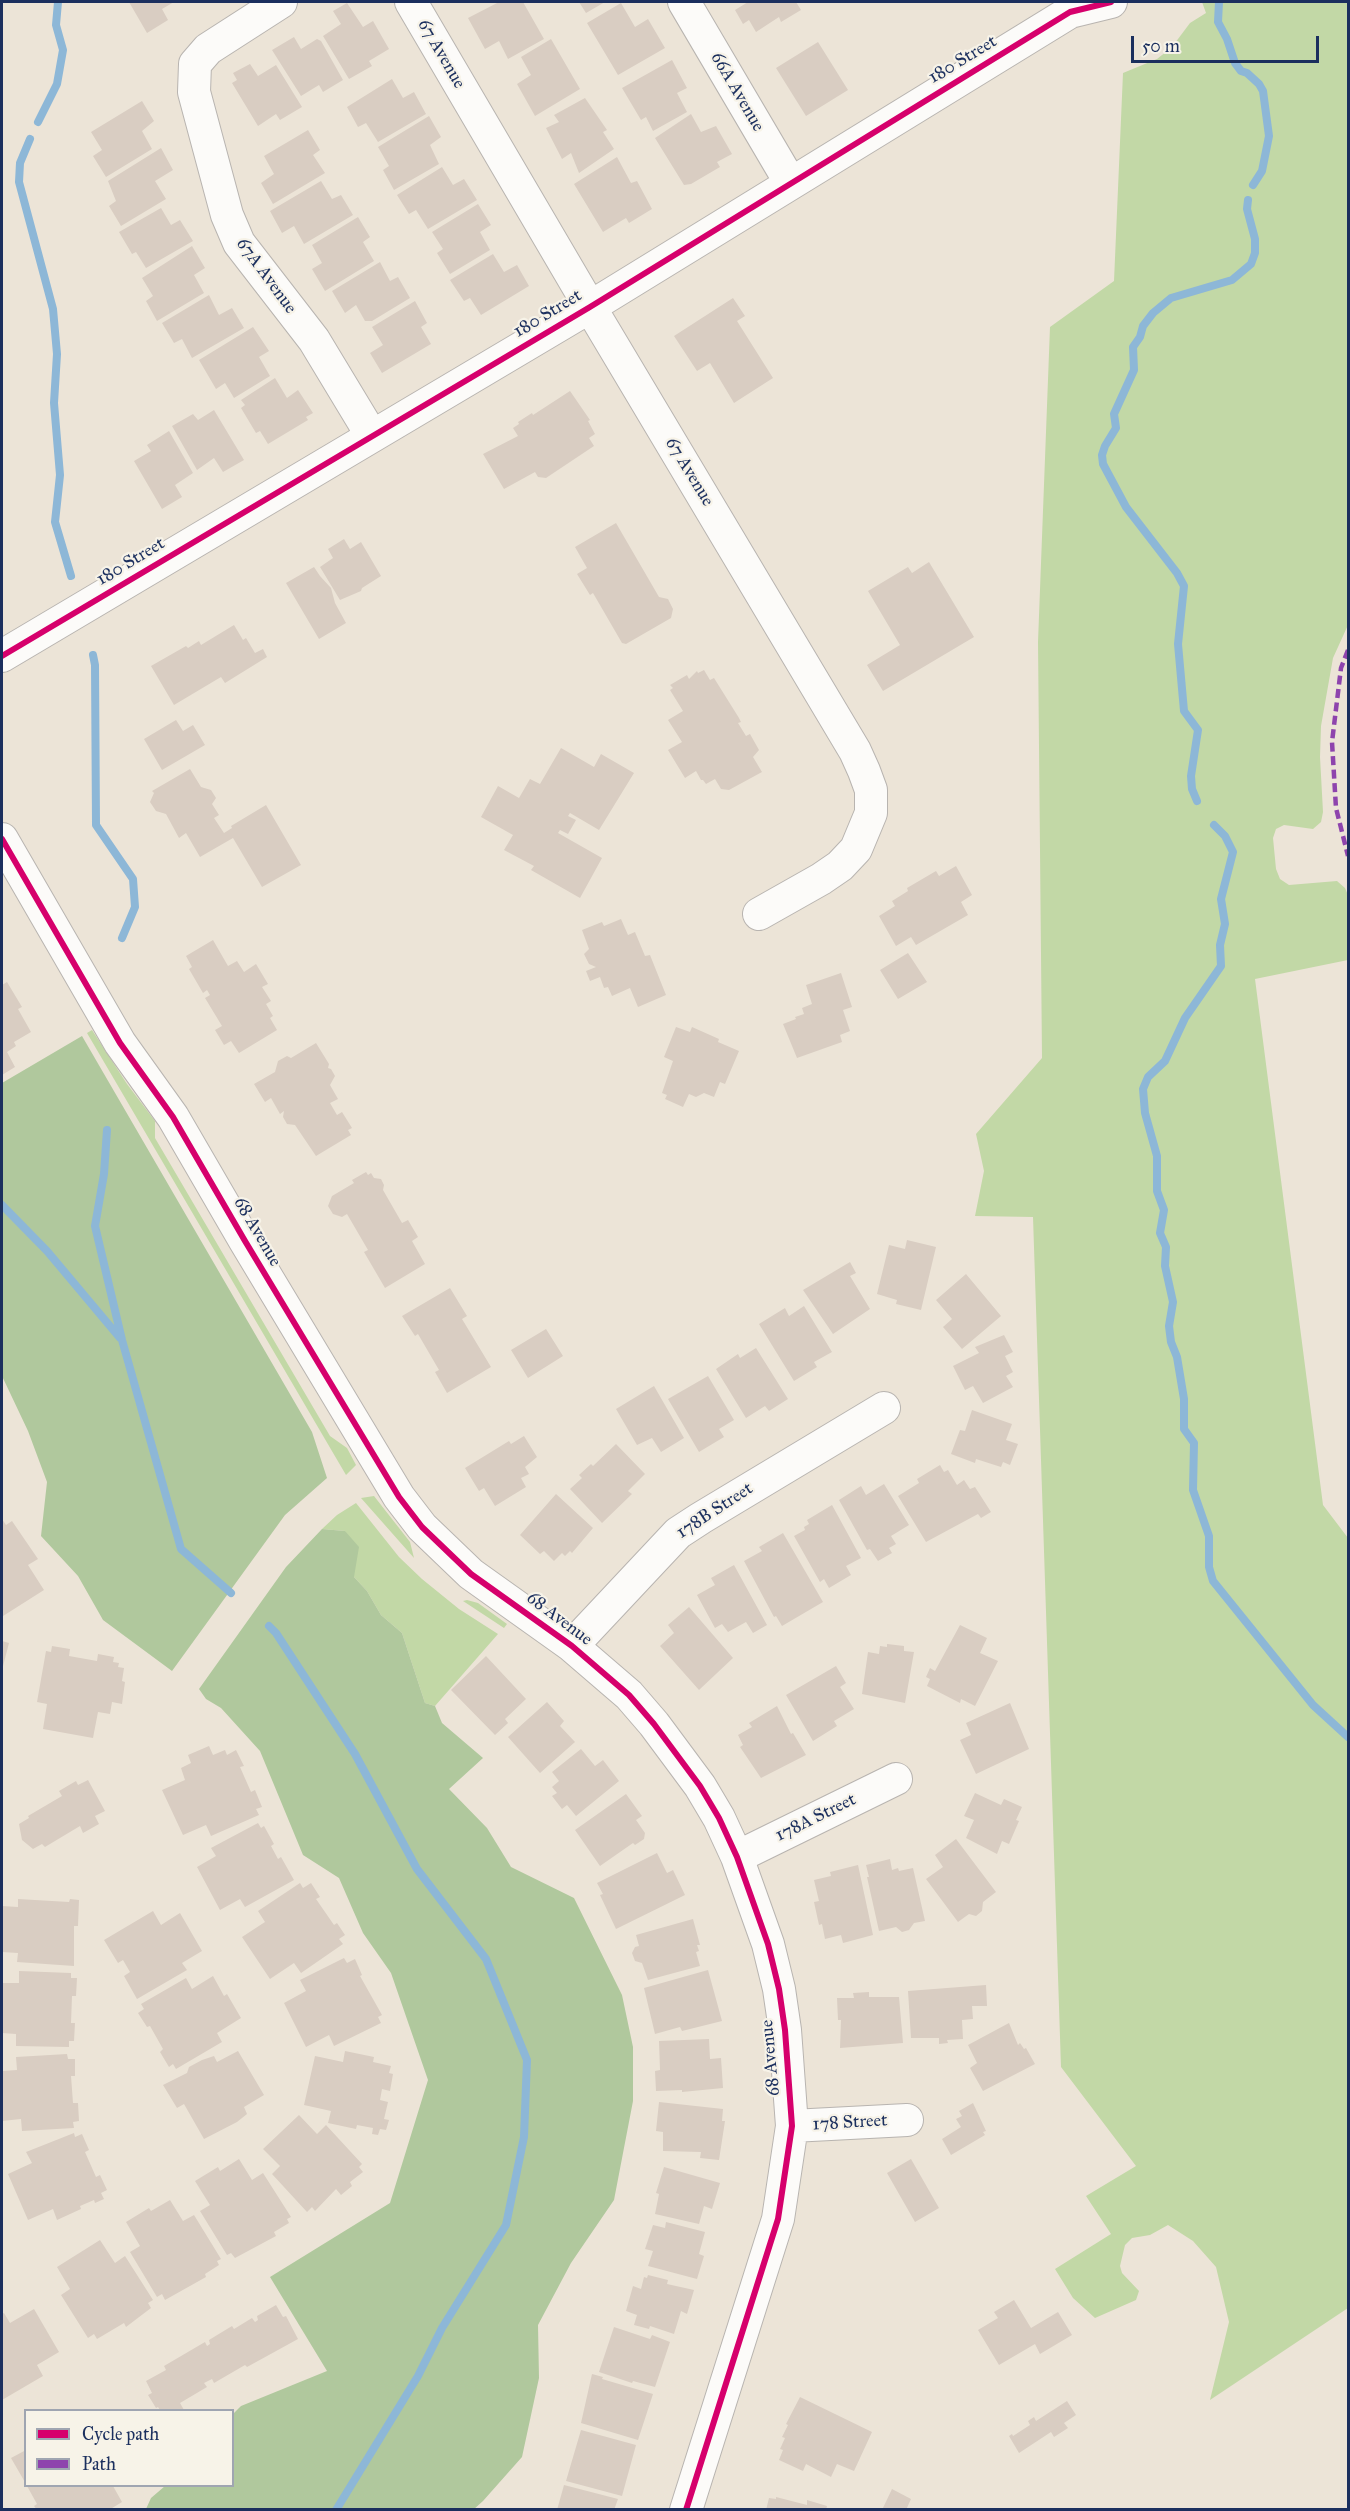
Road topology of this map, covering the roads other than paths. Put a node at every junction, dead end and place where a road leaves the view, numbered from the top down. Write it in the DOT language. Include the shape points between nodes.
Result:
graph roads {
  1 [pos="281,2"];
  2 [pos="411,2"];
  3 [pos="684,2"];
  4 [pos="1111,2"];
  5 [pos="790,182"];
  6 [pos="590,307"];
  7 [pos="372,436"];
  8 [pos="2,656"];
  9 [pos="2,839"];
  10 [pos="759,914"];
  11 [pos="884,1408"];
  12 [pos="572,1646"];
  13 [pos="896,1779"];
  14 [pos="737,1857"];
  15 [pos="907,2120"];
  16 [pos="792,2126"];
  17 [pos="686,2510"];
  1 -- 7 [label="street, 67A Avenue" via="208,49 195,64 194,92 227,215 239,243 314,340"];
  2 -- 6 [label="street, 67 Avenue"];
  3 -- 5 [label="street, 66A Avenue"];
  4 -- 5 [label="street, 180 Street" via="1070,12"];
  5 -- 6 [label="street, 180 Street"];
  6 -- 7 [label="street, 180 Street"];
  6 -- 10 [label="street, 67 Avenue" via="855,751 871,790 871,813 856,849 821,879"];
  7 -- 8 [label="street, 180 Street"];
  9 -- 12 [label="street, 68 Avenue" via="120,1043 174,1117 399,1497 422,1527 471,1574"];
  11 -- 12 [label="street, 178B Street" via="678,1533"];
  12 -- 14 [label="street, 68 Avenue" via="629,1695 654,1724 700,1786"];
  13 -- 14 [label="street, 178A Street"];
  14 -- 16 [label="street, 68 Avenue" via="768,1944 778,1989"];
  15 -- 16 [label="street, 178 Street"];
  16 -- 17 [label="street, 68 Avenue" via="778,2219"];
}
